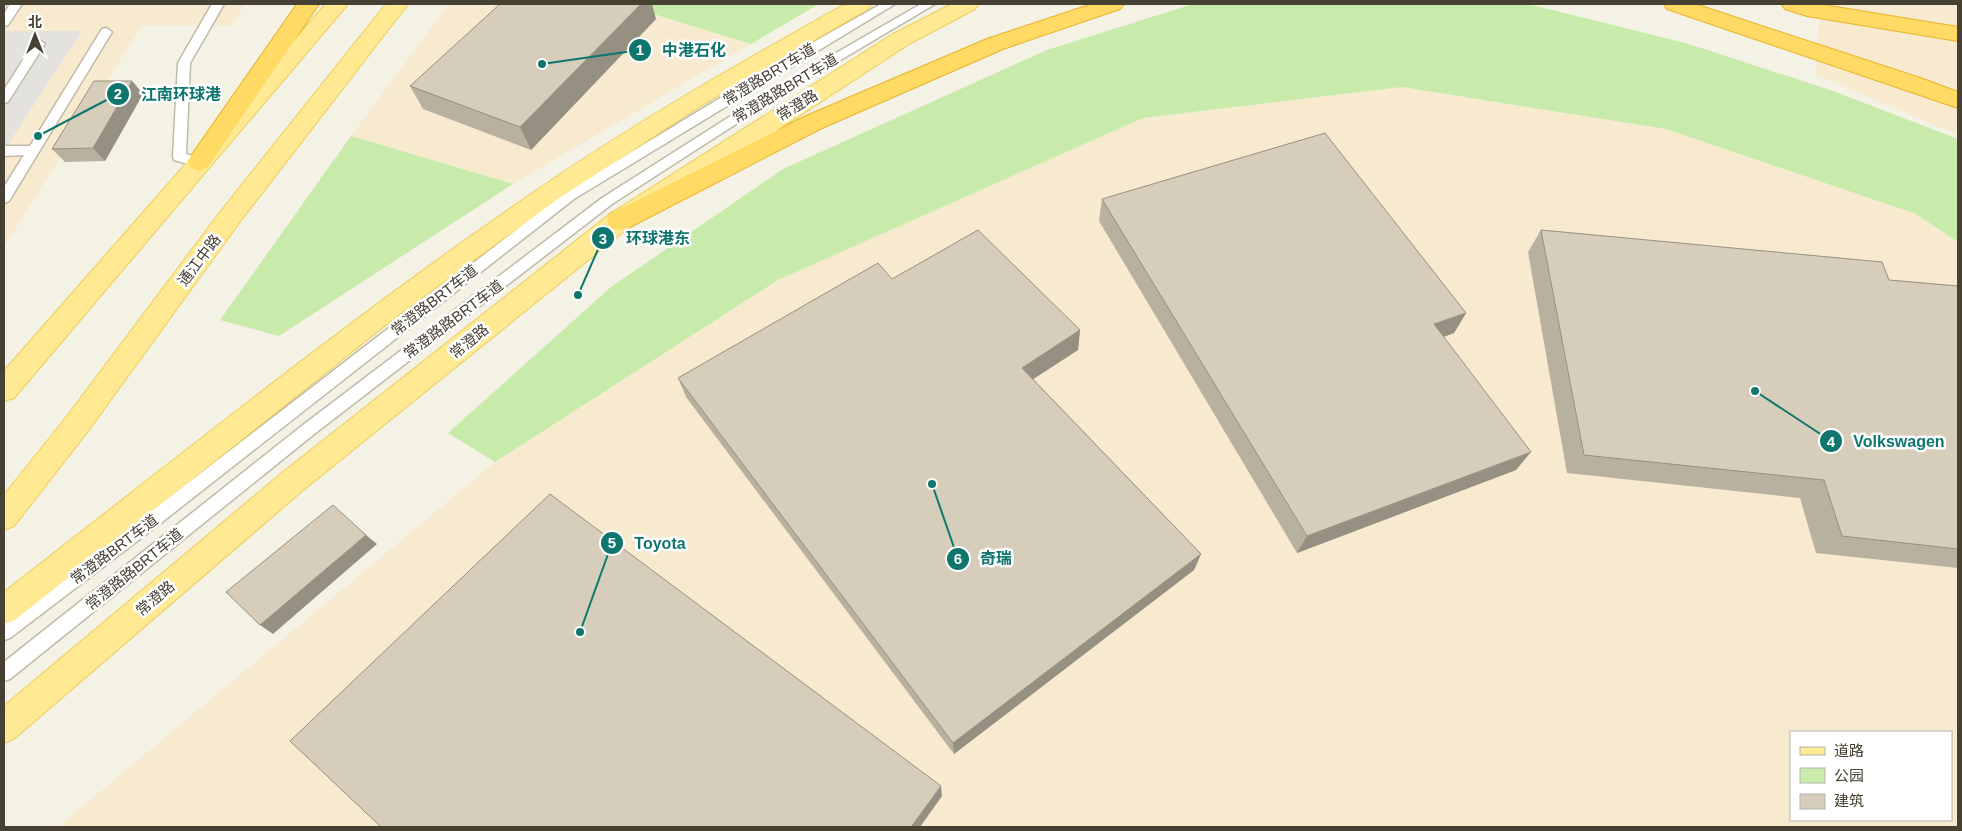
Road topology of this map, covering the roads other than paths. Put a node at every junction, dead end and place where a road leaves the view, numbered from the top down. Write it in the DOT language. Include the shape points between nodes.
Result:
graph roads {
  1 [pos="16,4"];
  2 [pos="218,4"];
  3 [pos="308,4"];
  4 [pos="336,4"];
  5 [pos="397,4"];
  6 [pos="861,4"];
  7 [pos="889,4"];
  8 [pos="929,4"];
  9 [pos="968,4"];
  10 [pos="1112,4"];
  11 [pos="1674,4"];
  12 [pos="1725,4"];
  13 [pos="1792,4"];
  14 [pos="1877,4"];
  15 [pos="4,22"];
  16 [pos="1958,24"];
  17 [pos="106,32"];
  18 [pos="1958,34"];
  19 [pos="39,44"];
  20 [pos="1931,91"];
  21 [pos="4,99"];
  22 [pos="1958,100"];
  23 [pos="33,150"];
  24 [pos="4,151"];
  25 [pos="199,162"];
  26 [pos="4,198"];
  27 [pos="619,221"];
  28 [pos="4,390"];
  29 [pos="4,518"];
  30 [pos="4,610"];
  31 [pos="4,632"];
  32 [pos="4,673"];
  33 [pos="4,727"];
  1 -- 15 [label="lane"];
  2 -- 25 [label="lane" via="184,63 179,157"];
  3 -- 25 [label="highway"];
  4 -- 25 [label="main road"];
  5 -- 29 [label="main road, 通江中路" via="230,218"];
  6 -- 30 [label="main road" via="694,98 550,193 393,305"];
  7 -- 31 [label="lane, 常澄路BRT车道" via="569,196 151,522"];
  8 -- 32 [label="lane, 常澄路路BRT车道" via="774,94 607,201 308,430"];
  9 -- 27 [label="main road, 常澄路" via="901,39"];
  10 -- 27 [label="highway" via="995,44 814,122"];
  11 -- 20 [label="highway"];
  12 -- 20 [label="highway"];
  13 -- 18 [label="highway"];
  14 -- 16 [label="highway"];
  17 -- 23 [label="lane"];
  19 -- 21 [label="lane"];
  20 -- 22 [label="highway"];
  23 -- 24 [label="lane"];
  23 -- 26 [label="lane"];
  25 -- 28 [label="main road"];
  27 -- 33 [label="main road, 常澄路" via="292,482"];
}
